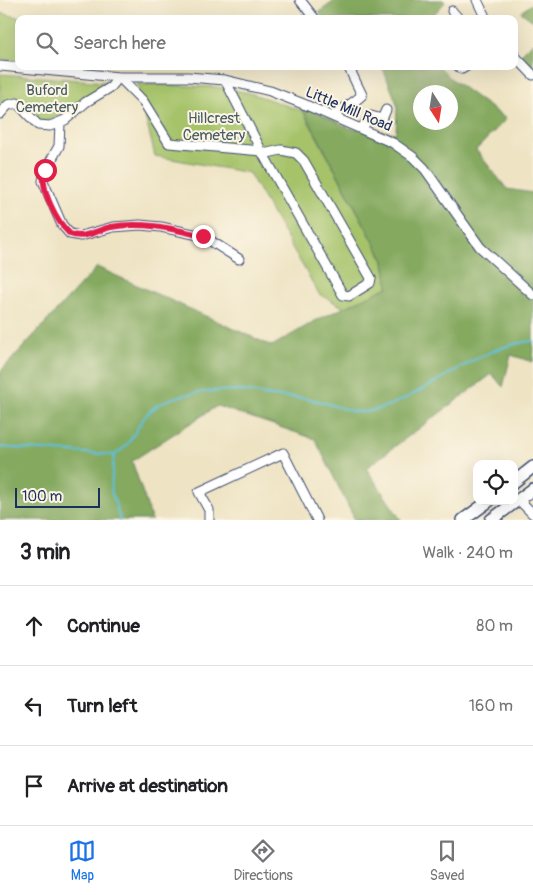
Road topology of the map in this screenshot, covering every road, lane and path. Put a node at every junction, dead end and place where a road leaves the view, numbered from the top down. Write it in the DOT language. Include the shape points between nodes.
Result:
graph roads {
  1 [pos="300,0"];
  2 [pos="477,0"];
  3 [pos="452,11"];
  4 [pos="313,15"];
  5 [pos="456,15"];
  6 [pos="484,15"];
  7 [pos="518,59"];
  8 [pos="0,66"];
  9 [pos="15,67"];
  10 [pos="43,70"];
  11 [pos="350,70"];
  12 [pos="533,76"];
  13 [pos="119,77"];
  14 [pos="225,80"];
  15 [pos="2,110"];
  16 [pos="386,110"];
  17 [pos="333,116"];
  18 [pos="60,123"];
  19 [pos="361,128"];
  20 [pos="262,152"];
  21 [pos="239,259"];
  22 [pos="533,295"];
  23 [pos="533,467"];
  24 [pos="518,479"];
  25 [pos="533,489"];
  26 [pos="519,500"];
  27 [pos="484,505"];
  28 [pos="533,514"];
  29 [pos="209,520"];
  30 [pos="318,520"];
  31 [pos="463,520"];
  32 [pos="491,520"];
  1 -- 4 [label="street"];
  2 -- 6 [label="street"];
  3 -- 5 [label="street"];
  7 -- 12 [label="street"];
  8 -- 9 [label="street, Little Mill Road"];
  10 -- 13 [label="street, Little Mill Road"];
  11 -- 17 [label="street" via="362,94 354,104 343,107"];
  13 -- 14 [label="street, Little Mill Road"];
  13 -- 18 [label="street" via="111,87"];
  13 -- 20 [label="street" via="143,101 169,143"];
  14 -- 17 [label="street, Little Mill Road" via="270,90"];
  14 -- 20 [label="street"];
  15 -- 18 [label="street" via="17,103 38,125 44,127"];
  16 -- 19 [label="street" via="382,119 371,116"];
  17 -- 19 [label="street, Little Mill Road"];
  18 -- 21 [label="street" via="58,146 43,181 62,225 70,234 81,236 113,227 161,227 203,236"];
  19 -- 22 [label="street, Little Mill Road" via="393,143 425,169 480,248"];
  20 -- 20 [label="street" via="343,295 349,296 370,284 371,278 304,161 296,153 288,151"];
  23 -- 24 [label="main road"];
  25 -- 26 [label="main road"];
  26 -- 28 [label="street"];
  26 -- 32 [label="main road"];
  27 -- 31 [label="main road"];
  29 -- 30 [label="street" via="209,510 199,492 283,453"];
}
